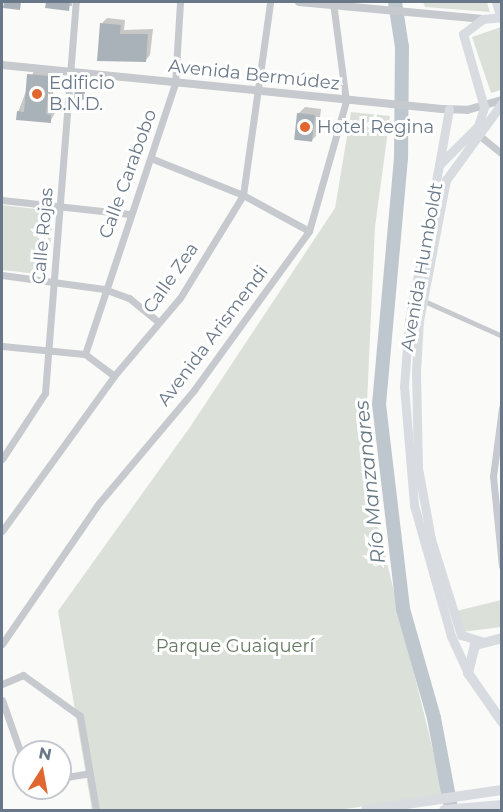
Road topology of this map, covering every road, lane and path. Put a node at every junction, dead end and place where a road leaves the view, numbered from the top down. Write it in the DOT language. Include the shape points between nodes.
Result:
graph roads {
  1 [pos="76,2"];
  2 [pos="180,2"];
  3 [pos="270,2"];
  4 [pos="299,2"];
  5 [pos="496,2"];
  6 [pos="333,3"];
  7 [pos="349,4"];
  8 [pos="501,18"];
  9 [pos="483,19"];
  10 [pos="2,65"];
  11 [pos="70,72"];
  12 [pos="175,84"];
  13 [pos="254,93"];
  14 [pos="346,101"];
  15 [pos="501,101"];
  16 [pos="484,107"];
  17 [pos="445,109"];
  18 [pos="480,136"];
  19 [pos="501,154"];
  20 [pos="153,159"];
  21 [pos="439,165"];
  22 [pos="243,195"];
  23 [pos="2,200"];
  24 [pos="60,208"];
  25 [pos="129,214"];
  26 [pos="309,231"];
  27 [pos="2,275"];
  28 [pos="55,281"];
  29 [pos="104,289"];
  30 [pos="422,300"];
  31 [pos="159,322"];
  32 [pos="501,336"];
  33 [pos="2,346"];
  34 [pos="47,348"];
  35 [pos="85,354"];
  36 [pos="114,376"];
  37 [pos="501,408"];
  38 [pos="2,459"];
  39 [pos="498,506"];
  40 [pos="2,531"];
  41 [pos="501,566"];
  42 [pos="501,638"];
  43 [pos="481,641"];
  44 [pos="2,644"];
  45 [pos="468,673"];
  46 [pos="2,684"];
  47 [pos="2,700"];
  48 [pos="501,722"];
  49 [pos="16,740"];
  50 [pos="90,773"];
  51 [pos="72,776"];
  52 [pos="498,791"];
  53 [pos="499,805"];
  54 [pos="96,810"];
  55 [pos="366,810"];
  56 [pos="444,810"];
  1 -- 11 [label="street, Calle Rojas"];
  2 -- 12 [label="street, Calle Carabobo"];
  3 -- 13 [label="street, Calle Zea"];
  4 -- 6 [label="street"];
  5 -- 8 [label="main road"];
  6 -- 7 [label="street"];
  6 -- 14 [label="street, Avenida Arismendi"];
  7 -- 9 [label="street"];
  8 -- 9 [label="main road"];
  9 -- 16 [label="main road" via="463,34 462,44"];
  10 -- 11 [label="street, Avenida Bermúdez"];
  11 -- 12 [label="street, Avenida Bermúdez"];
  11 -- 24 [label="street, Calle Rojas"];
  12 -- 13 [label="street, Avenida Bermúdez"];
  12 -- 20 [label="street, Calle Carabobo"];
  13 -- 14 [label="street, Avenida Bermúdez"];
  13 -- 22 [label="street, Calle Zea"];
  14 -- 17 [label="street, Avenida Bermúdez"];
  14 -- 26 [label="street, Avenida Arismendi"];
  15 -- 16 [label="street, Avenida Bermúdez"];
  15 -- 18 [label="main road, Avenida Humboldt"];
  16 -- 17 [label="street, Avenida Bermúdez"];
  16 -- 21 [label="main road, Avenida Humboldt" via="478,126"];
  17 -- 21 [label="main road"];
  18 -- 19 [label="street"];
  18 -- 30 [label="main road, Avenida Humboldt" via="452,165 446,180"];
  20 -- 22 [label="street"];
  20 -- 25 [label="street, Calle Carabobo"];
  21 -- 45 [label="main road, Avenida Humboldt" via="409,321 404,387 414,505 451,636"];
  22 -- 26 [label="street"];
  22 -- 31 [label="street, Calle Zea"];
  23 -- 24 [label="street"];
  24 -- 25 [label="street"];
  24 -- 28 [label="street, Calle Rojas"];
  25 -- 29 [label="street, Calle Carabobo"];
  26 -- 44 [label="street, Avenida Arismendi" via="194,390 99,503"];
  27 -- 28 [label="street"];
  28 -- 29 [label="street"];
  28 -- 34 [label="street, Calle Rojas"];
  29 -- 31 [label="street" via="129,298"];
  29 -- 35 [label="street, Calle Carabobo"];
  30 -- 32 [label="street"];
  30 -- 43 [label="main road, Avenida Humboldt" via="416,371 422,497 461,634"];
  31 -- 36 [label="street, Calle Zea"];
  33 -- 34 [label="street"];
  34 -- 35 [label="street"];
  34 -- 38 [label="street, Calle Rojas" via="45,393"];
  35 -- 36 [label="street"];
  36 -- 40 [label="street, Calle Zea"];
  37 -- 39 [label="street"];
  39 -- 41 [label="street"];
  42 -- 43 [label="main road"];
  43 -- 45 [label="main road" via="470,652"];
  45 -- 48 [label="main road, Avenida Humboldt"];
  46 -- 50 [label="street" via="23,675 80,716"];
  47 -- 49 [label="street"];
  50 -- 51 [label="street"];
  50 -- 54 [label="street"];
  52 -- 55 [label="main road"];
  53 -- 56 [label="main road"];
}
